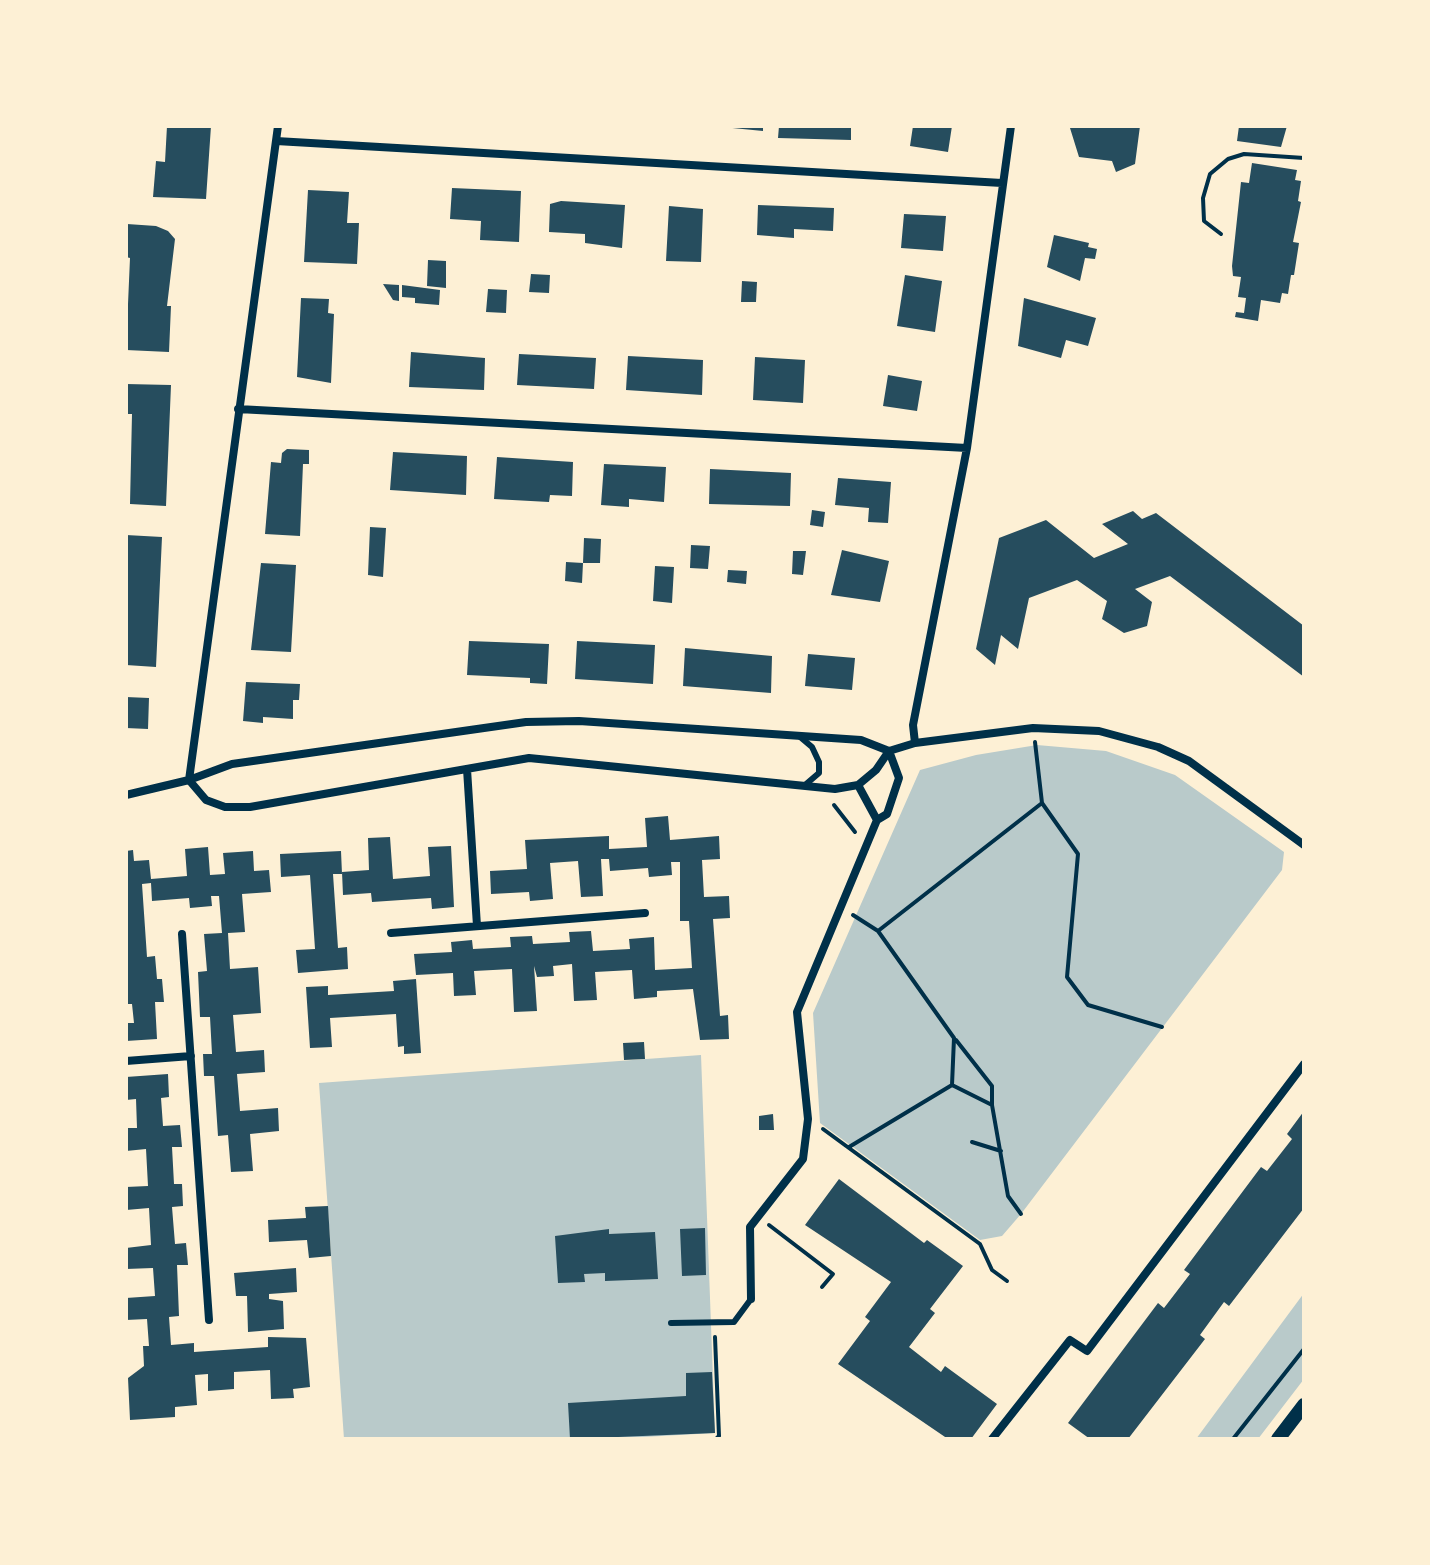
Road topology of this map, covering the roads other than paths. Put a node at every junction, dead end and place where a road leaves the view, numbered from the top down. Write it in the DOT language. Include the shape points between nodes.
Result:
graph roads {
  1 [pos="278,126"];
  2 [pos="1011,126"];
  3 [pos="276,141"];
  4 [pos="1002,183"];
  5 [pos="238,409"];
  6 [pos="967,448"];
  7 [pos="799,736"];
  8 [pos="915,743"];
  9 [pos="889,751"];
  10 [pos="467,769"];
  11 [pos="189,780"];
  12 [pos="858,785"];
  13 [pos="802,787"];
  14 [pos="126,795"];
  15 [pos="877,820"];
  16 [pos="1304,845"];
  17 [pos="645,913"];
  18 [pos="477,926"];
  19 [pos="391,933"];
  20 [pos="182,934"];
  21 [pos="191,1056"];
  22 [pos="126,1061"];
  23 [pos="1304,1064"];
  24 [pos="751,1299"];
  25 [pos="209,1320"];
  26 [pos="671,1323"];
  27 [pos="1304,1405"];
  28 [pos="992,1439"];
  29 [pos="1278,1439"];
  1 -- 3 [label="street"];
  2 -- 4 [label="street"];
  3 -- 4 [label="street"];
  3 -- 5 [label="street"];
  4 -- 6 [label="street"];
  5 -- 6 [label="street"];
  5 -- 11 [label="street"];
  6 -- 8 [label="street" via="913,725"];
  7 -- 9 [label="street" via="861,740"];
  7 -- 11 [label="street" via="526,722 291,753 232,764"];
  7 -- 13 [label="lane" via="819,762 813,782"];
  8 -- 9 [label="street"];
  8 -- 16 [label="street" via="1033,728 1099,731 1189,761"];
  9 -- 12 [label="street"];
  9 -- 15 [label="street" via="899,778 887,814"];
  10 -- 11 [label="street" via="250,807 206,800"];
  10 -- 13 [label="street" via="529,758"];
  10 -- 18 [label="street"];
  11 -- 14 [label="street"];
  12 -- 13 [label="street"];
  12 -- 15 [label="street"];
  15 -- 24 [label="street" via="797,1012 808,1119 803,1159 750,1227"];
  17 -- 18 [label="street"];
  18 -- 19 [label="street"];
  20 -- 21 [label="street"];
  21 -- 22 [label="street"];
  21 -- 25 [label="street"];
  23 -- 28 [label="street" via="1087,1351 1070,1340"];
  24 -- 26 [label="lane" via="734,1322"];
  27 -- 29 [label="street"];
}
